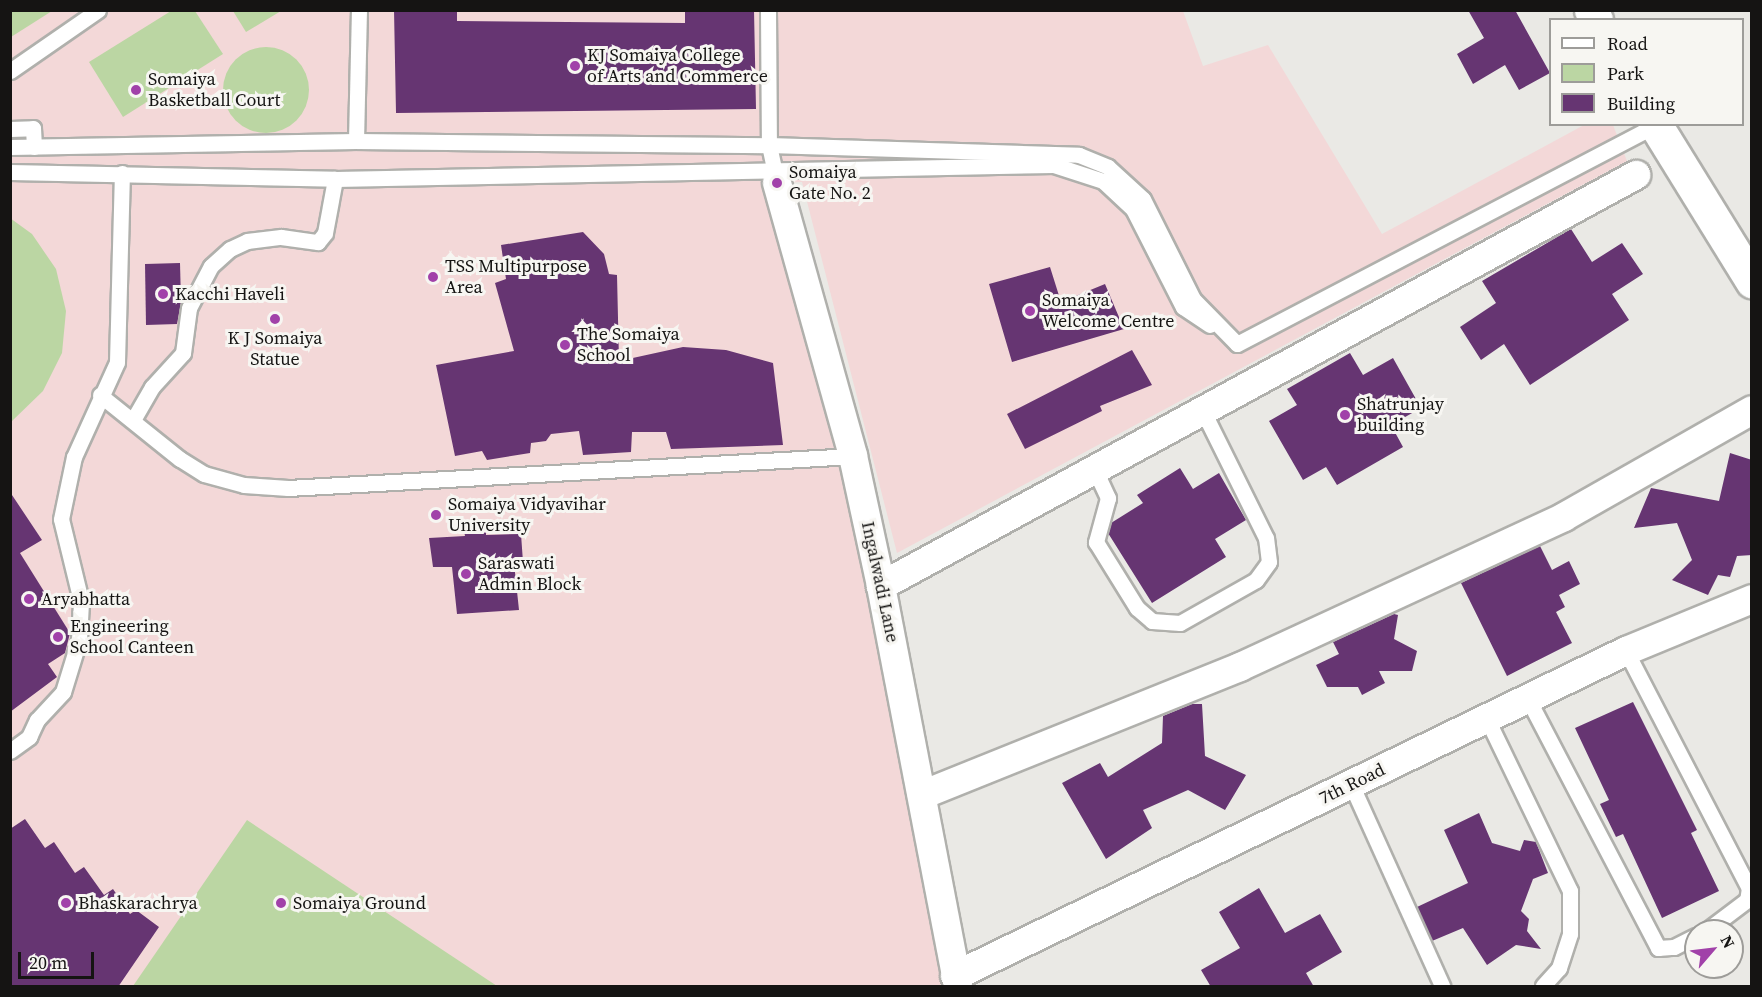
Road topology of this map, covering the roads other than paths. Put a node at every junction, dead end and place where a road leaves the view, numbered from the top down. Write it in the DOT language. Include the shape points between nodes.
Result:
graph roads {
  1 [pos="98,10"];
  2 [pos="359,10"];
  3 [pos="768,10"];
  4 [pos="10,71"];
  5 [pos="1654,126"];
  6 [pos="1657,126"];
  7 [pos="10,129"];
  8 [pos="356,141"];
  9 [pos="769,145"];
  10 [pos="10,147"];
  11 [pos="34,147"];
  12 [pos="10,172"];
  13 [pos="122,174"];
  14 [pos="1636,175"];
  15 [pos="775,177"];
  16 [pos="335,179"];
  17 [pos="1752,281"];
  18 [pos="1237,344"];
  19 [pos="100,395"];
  20 [pos="1752,410"];
  21 [pos="1203,411"];
  22 [pos="133,420"];
  23 [pos="852,456"];
  24 [pos="1095,470"];
  25 [pos="881,586"];
  26 [pos="1752,599"];
  27 [pos="1626,651"];
  28 [pos="1528,699"];
  29 [pos="1487,719"];
  30 [pos="10,751"];
  31 [pos="1352,784"];
  32 [pos="922,795"];
  33 [pos="1722,919"];
  34 [pos="1684,942"];
  35 [pos="956,981"];
  36 [pos="1442,987"];
  37 [pos="1543,987"];
  1 -- 4 [label="lane"];
  2 -- 8 [label="lane"];
  3 -- 9 [label="lane"];
  5 -- 18 [label="lane"];
  6 -- 17 [label="street"];
  7 -- 11 [label="lane" via="33,128"];
  8 -- 9 [label="lane"];
  8 -- 11 [label="lane"];
  9 -- 15 [label="lane"];
  9 -- 18 [label="lane" via="1054,152 1108,167 1143,199 1193,299"];
  10 -- 11 [label="lane"];
  12 -- 13 [label="lane"];
  13 -- 16 [label="lane"];
  13 -- 19 [label="lane" via="117,362 114,377"];
  14 -- 21 [label="street"];
  15 -- 16 [label="lane"];
  15 -- 18 [label="lane" via="1054,165 1078,170 1103,181 1133,209 1183,307"];
  15 -- 23 [label="street, Ingalwadi Lane"];
  16 -- 22 [label="lane" via="325,233 318,242 281,237 247,241 230,249 211,266 189,308 183,353 152,387"];
  19 -- 22 [label="lane"];
  19 -- 30 [label="lane" via="74,457 61,519 81,601 74,664 63,692 37,720 28,737"];
  20 -- 32 [label="street" via="1564,517 1240,667"];
  21 -- 24 [label="street"];
  21 -- 24 [label="lane" via="1266,538 1269,562 1256,579 1180,623 1152,621 1137,608 1096,543 1108,498"];
  22 -- 23 [label="lane" via="204,474 244,485 288,488"];
  23 -- 25 [label="street, Ingalwadi Lane"];
  24 -- 25 [label="street"];
  25 -- 32 [label="street, Ingalwadi Lane"];
  26 -- 27 [label="street, 7th Road"];
  27 -- 28 [label="street, 7th Road"];
  27 -- 33 [label="lane" via="1749,888 1747,900"];
  28 -- 29 [label="street, 7th Road"];
  28 -- 34 [label="lane" via="1658,948"];
  29 -- 31 [label="street, 7th Road"];
  29 -- 37 [label="lane" via="1570,891 1570,934 1559,968"];
  31 -- 35 [label="street, 7th Road"];
  31 -- 36 [label="lane"];
  32 -- 35 [label="street, Ingalwadi Lane"];
}
